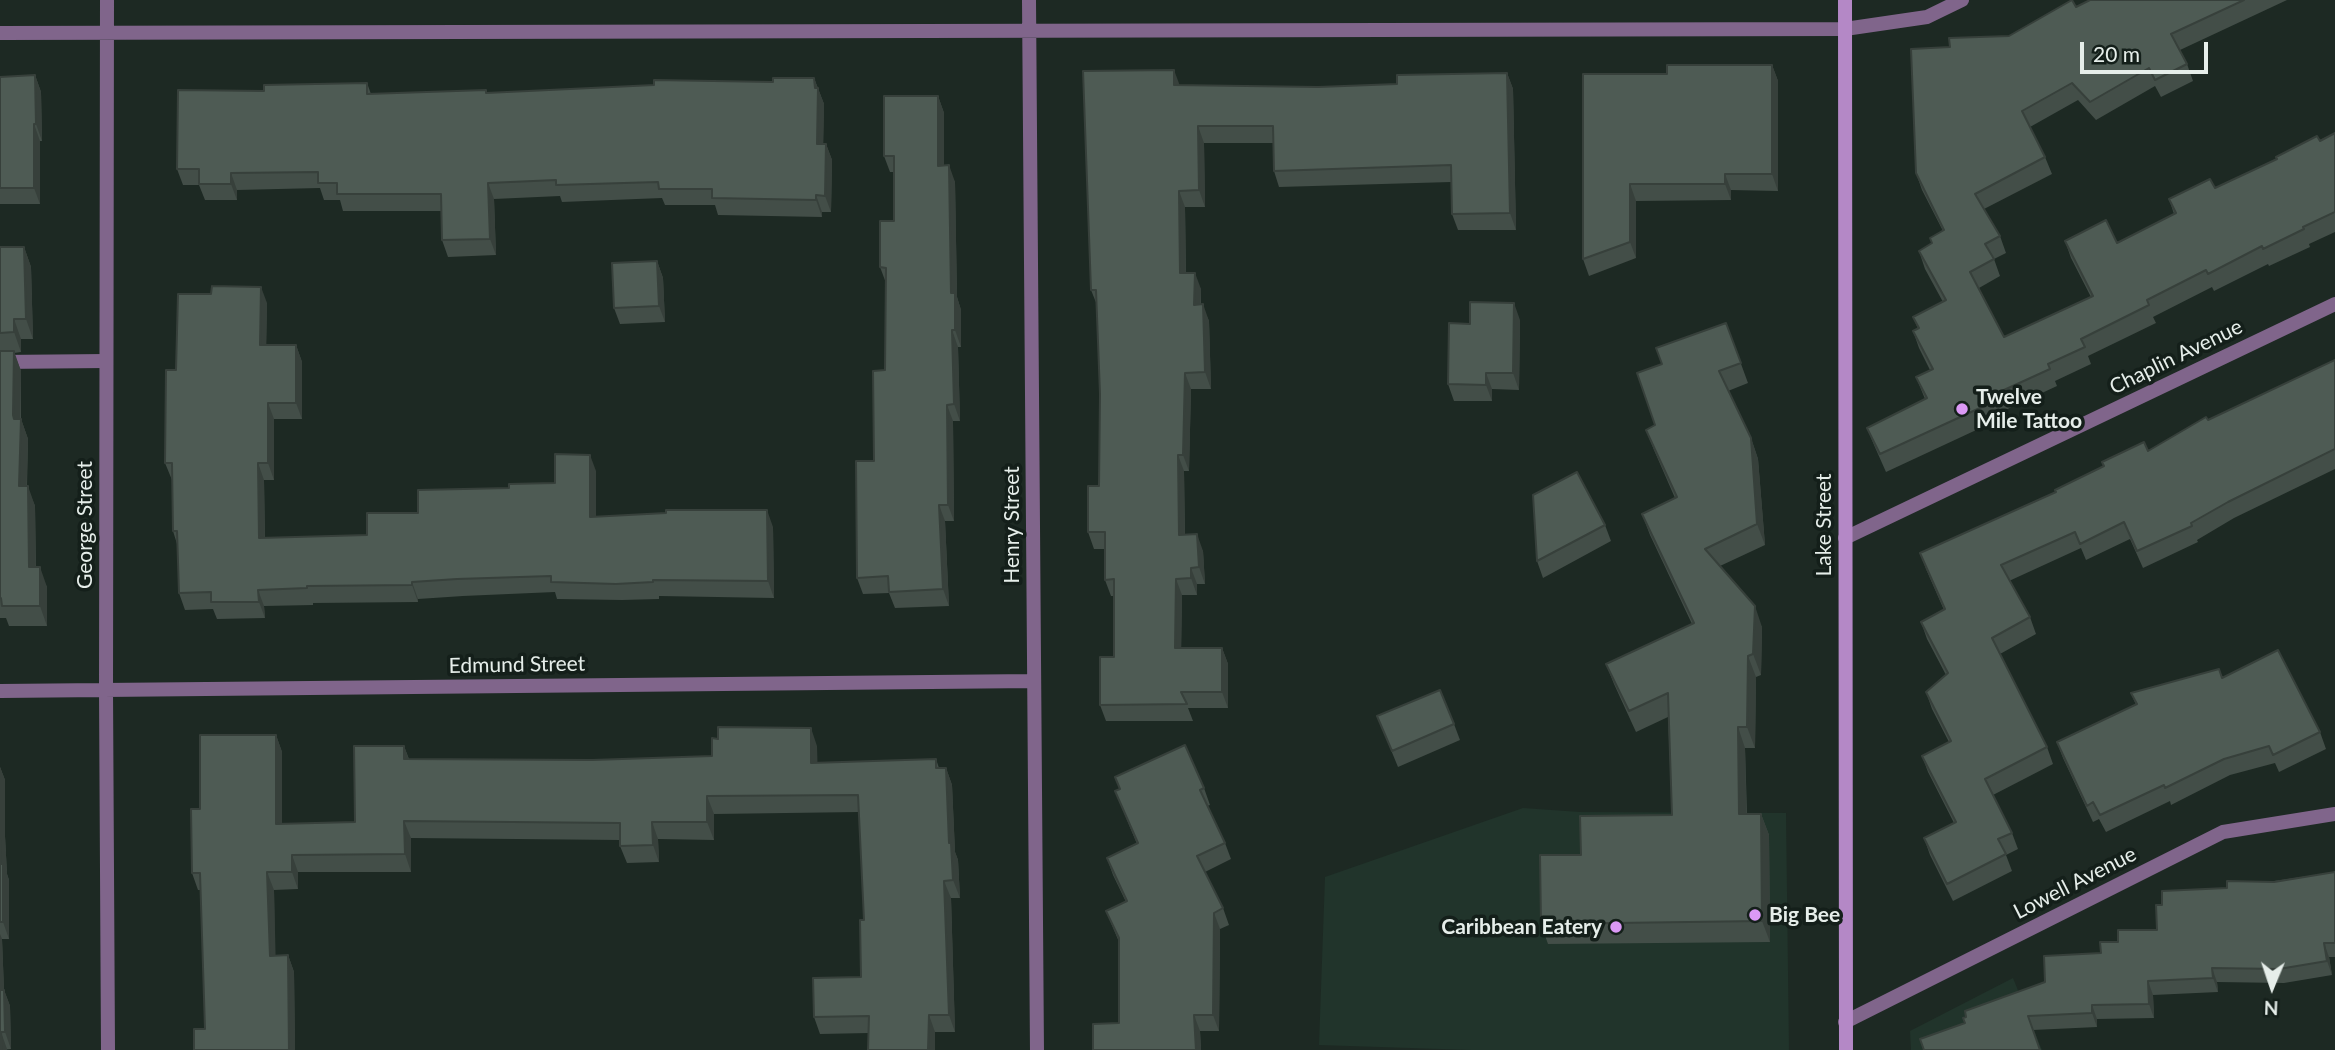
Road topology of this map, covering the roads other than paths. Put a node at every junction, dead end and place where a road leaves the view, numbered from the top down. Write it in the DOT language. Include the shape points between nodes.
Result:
graph roads {
  1 [pos="107,0"];
  2 [pos="1029,0"];
  3 [pos="1845,0"];
  4 [pos="1962,0"];
  5 [pos="1845,29"];
  6 [pos="1029,32"];
  7 [pos="0,33"];
  8 [pos="107,33"];
  9 [pos="2335,304"];
  10 [pos="106,361"];
  11 [pos="0,362"];
  12 [pos="1845,538"];
  13 [pos="1034,681"];
  14 [pos="106,690"];
  15 [pos="0,691"];
  16 [pos="2335,814"];
  17 [pos="1845,1022"];
  18 [pos="108,1050"];
  19 [pos="1037,1050"];
  20 [pos="1846,1050"];
  1 -- 8 [label="street, George Street"];
  2 -- 6 [label="street, Henry Street"];
  3 -- 5 [label="main road, Lake Street"];
  4 -- 5 [label="street" via="1927,18"];
  5 -- 6 [label="street"];
  5 -- 12 [label="main road, Lake Street"];
  6 -- 8 [label="street"];
  6 -- 13 [label="street, Henry Street"];
  7 -- 8 [label="street"];
  8 -- 10 [label="street, George Street"];
  9 -- 12 [label="street, Chaplin Avenue"];
  10 -- 11 [label="street"];
  10 -- 14 [label="street, George Street"];
  12 -- 17 [label="main road, Lake Street"];
  13 -- 14 [label="street, Edmund Street"];
  13 -- 19 [label="street, Henry Street"];
  14 -- 15 [label="street, Edmund Street"];
  14 -- 18 [label="street, George Street"];
  16 -- 17 [label="street, Lowell Avenue" via="2223,831"];
  17 -- 20 [label="main road, Lake Street"];
}
